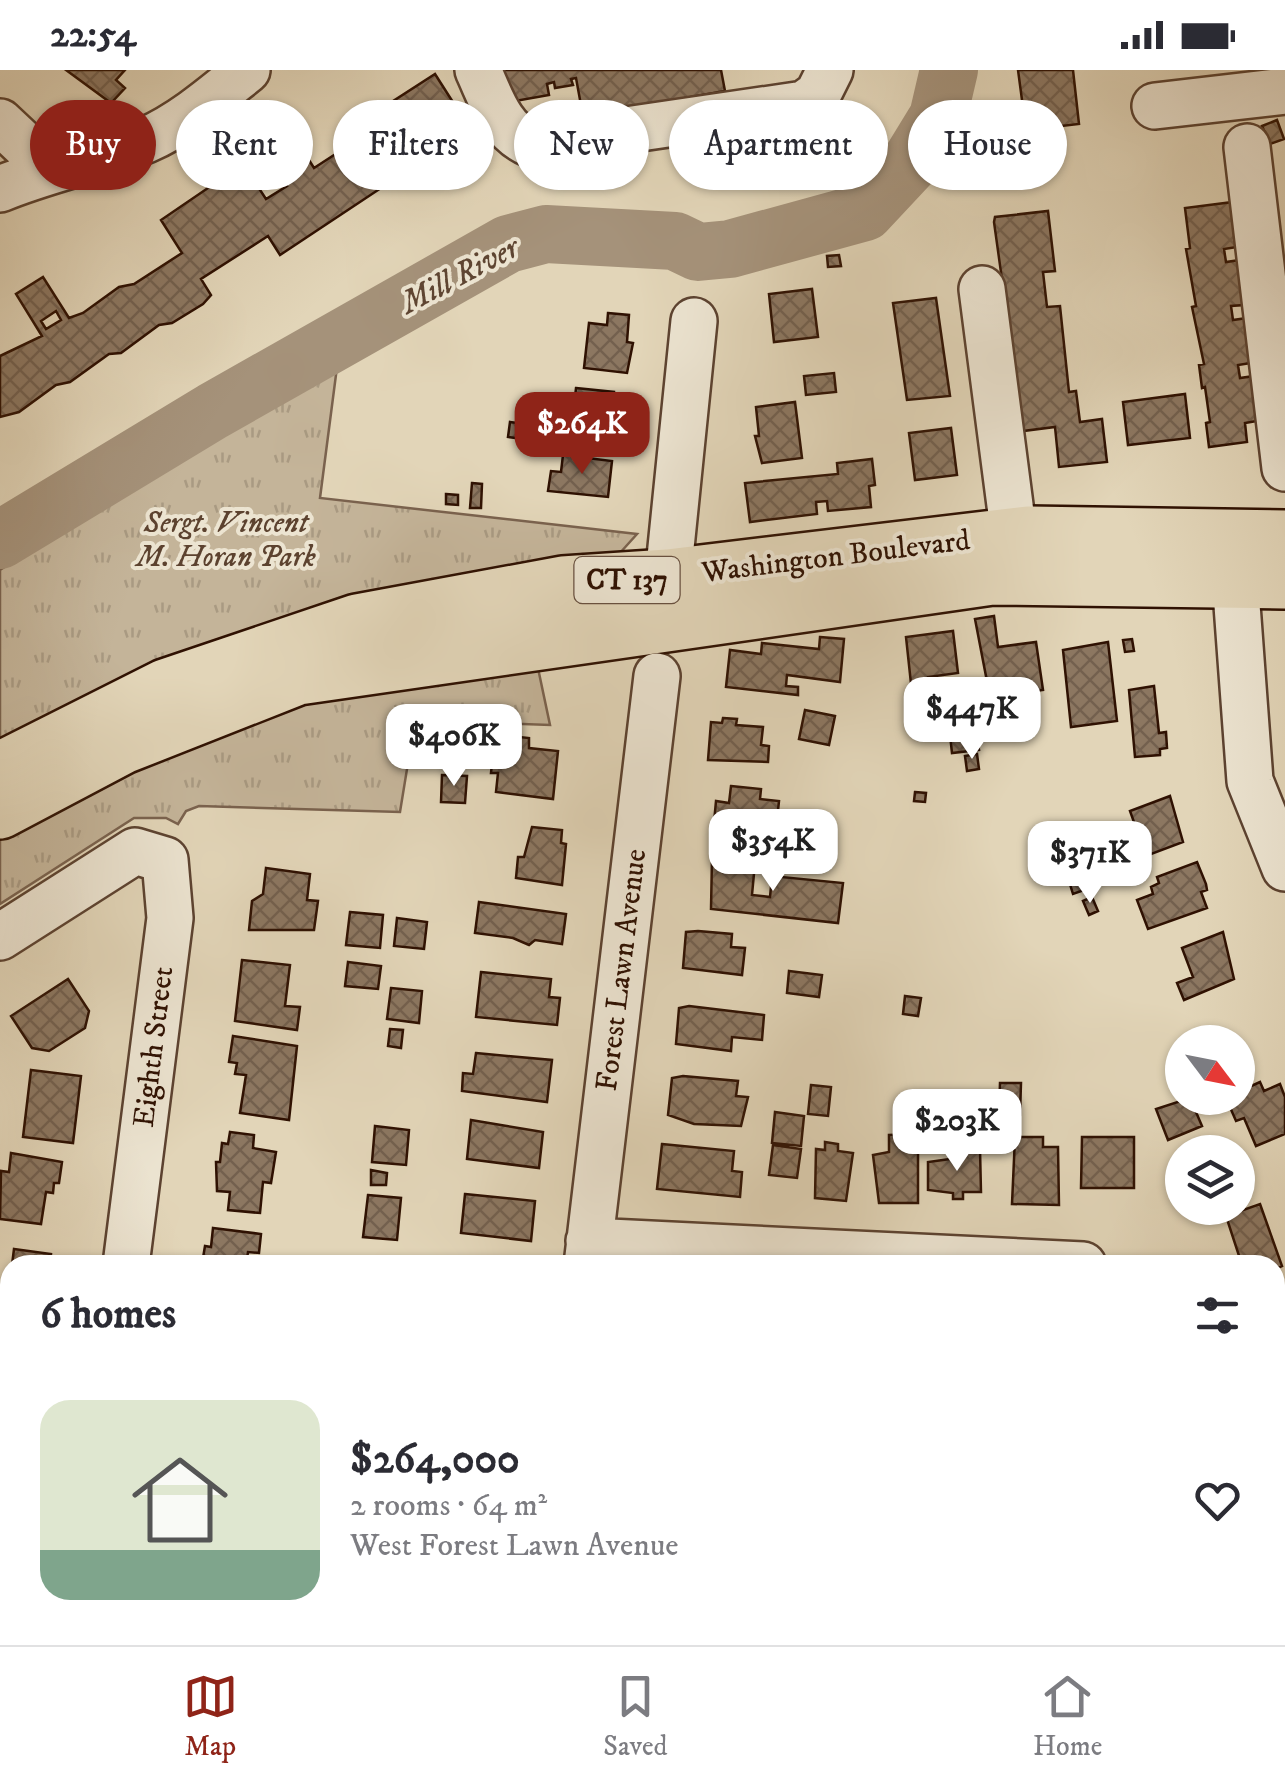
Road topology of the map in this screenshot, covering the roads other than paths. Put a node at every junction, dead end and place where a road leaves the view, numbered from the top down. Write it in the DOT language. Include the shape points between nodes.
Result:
graph roads {
  1 [pos="247,70"];
  2 [pos="478,70"];
  3 [pos="830,70"];
  4 [pos="1285,91"];
  5 [pos="1155,106"];
  6 [pos="0,122"];
  7 [pos="156,135"];
  8 [pos="1247,147"];
  9 [pos="30,150"];
  10 [pos="30,176"];
  11 [pos="0,188"];
  12 [pos="982,290"];
  13 [pos="694,321"];
  14 [pos="1285,468"];
  15 [pos="1014,536"];
  16 [pos="1269,551"];
  17 [pos="668,577"];
  18 [pos="657,676"];
  19 [pos="0,770"];
  20 [pos="0,811"];
  21 [pos="1285,868"];
  22 [pos="0,938"];
  23 [pos="588,1253"];
  24 [pos="127,1255"];
  25 [pos="670,1255"];
  1 -- 7 [label="street"];
  2 -- 3 [label="street" via="500,116 530,144 804,104 818,94"];
  4 -- 5 [label="street"];
  6 -- 9 [label="street"];
  8 -- 14 [label="street"];
  10 -- 11 [label="street"];
  12 -- 15 [label="street"];
  13 -- 17 [label="street"];
  15 -- 16 [label="main road, Washington Boulevard / CT 137"];
  15 -- 17 [label="main road, Washington Boulevard / CT 137"];
  16 -- 20 [label="main road, Washington Boulevard / CT 137" via="992,577 298,677 123,746"];
  16 -- 21 [label="street" via="1250,781"];
  17 -- 19 [label="main road, Washington Boulevard / CT 137" via="563,584 357,622 165,687"];
  18 -- 23 [label="street, Forest Lawn Avenue"];
  22 -- 24 [label="street, Eighth Street" via="134,851 166,860 170,918"];
  23 -- 25 [label="street"];
}
